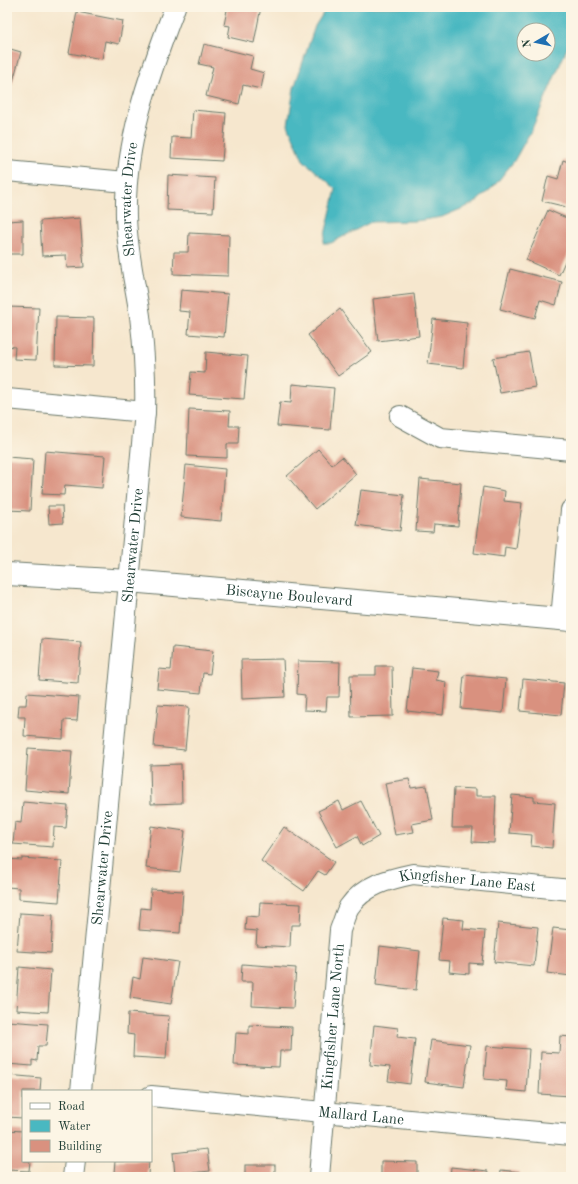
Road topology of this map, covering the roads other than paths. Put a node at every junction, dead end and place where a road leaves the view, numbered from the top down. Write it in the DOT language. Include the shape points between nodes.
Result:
graph roads {
  1 [pos="175,7"];
  2 [pos="7,171"];
  3 [pos="126,182"];
  4 [pos="7,399"];
  5 [pos="145,412"];
  6 [pos="400,416"];
  7 [pos="571,450"];
  8 [pos="571,510"];
  9 [pos="7,574"];
  10 [pos="130,580"];
  11 [pos="566,620"];
  12 [pos="367,889"];
  13 [pos="571,890"];
  14 [pos="85,1090"];
  15 [pos="152,1096"];
  16 [pos="324,1111"];
  17 [pos="571,1135"];
  18 [pos="75,1162"];
  19 [pos="73,1177"];
  20 [pos="319,1177"];
  1 -- 3 [label="street, Shearwater Drive" via="142,98 132,139"];
  2 -- 3 [label="street"];
  3 -- 5 [label="street, Shearwater Drive" via="129,262 140,315 146,375"];
  4 -- 5 [label="street"];
  5 -- 10 [label="street, Shearwater Drive"];
  6 -- 7 [label="street" via="440,438"];
  8 -- 11 [label="street"];
  9 -- 10 [label="street, Biscayne Boulevard"];
  10 -- 11 [label="street, Biscayne Boulevard"];
  10 -- 14 [label="street, Shearwater Drive"];
  12 -- 13 [label="street, Kingfisher Lane East" via="388,879 413,874"];
  12 -- 16 [label="street, Kingfisher Lane North" via="349,907 340,930"];
  15 -- 16 [label="street, Mallard Lane"];
  16 -- 17 [label="street, Mallard Lane"];
  16 -- 20 [label="street, Kingfisher Lane North"];
  18 -- 19 [label="street"];
}
